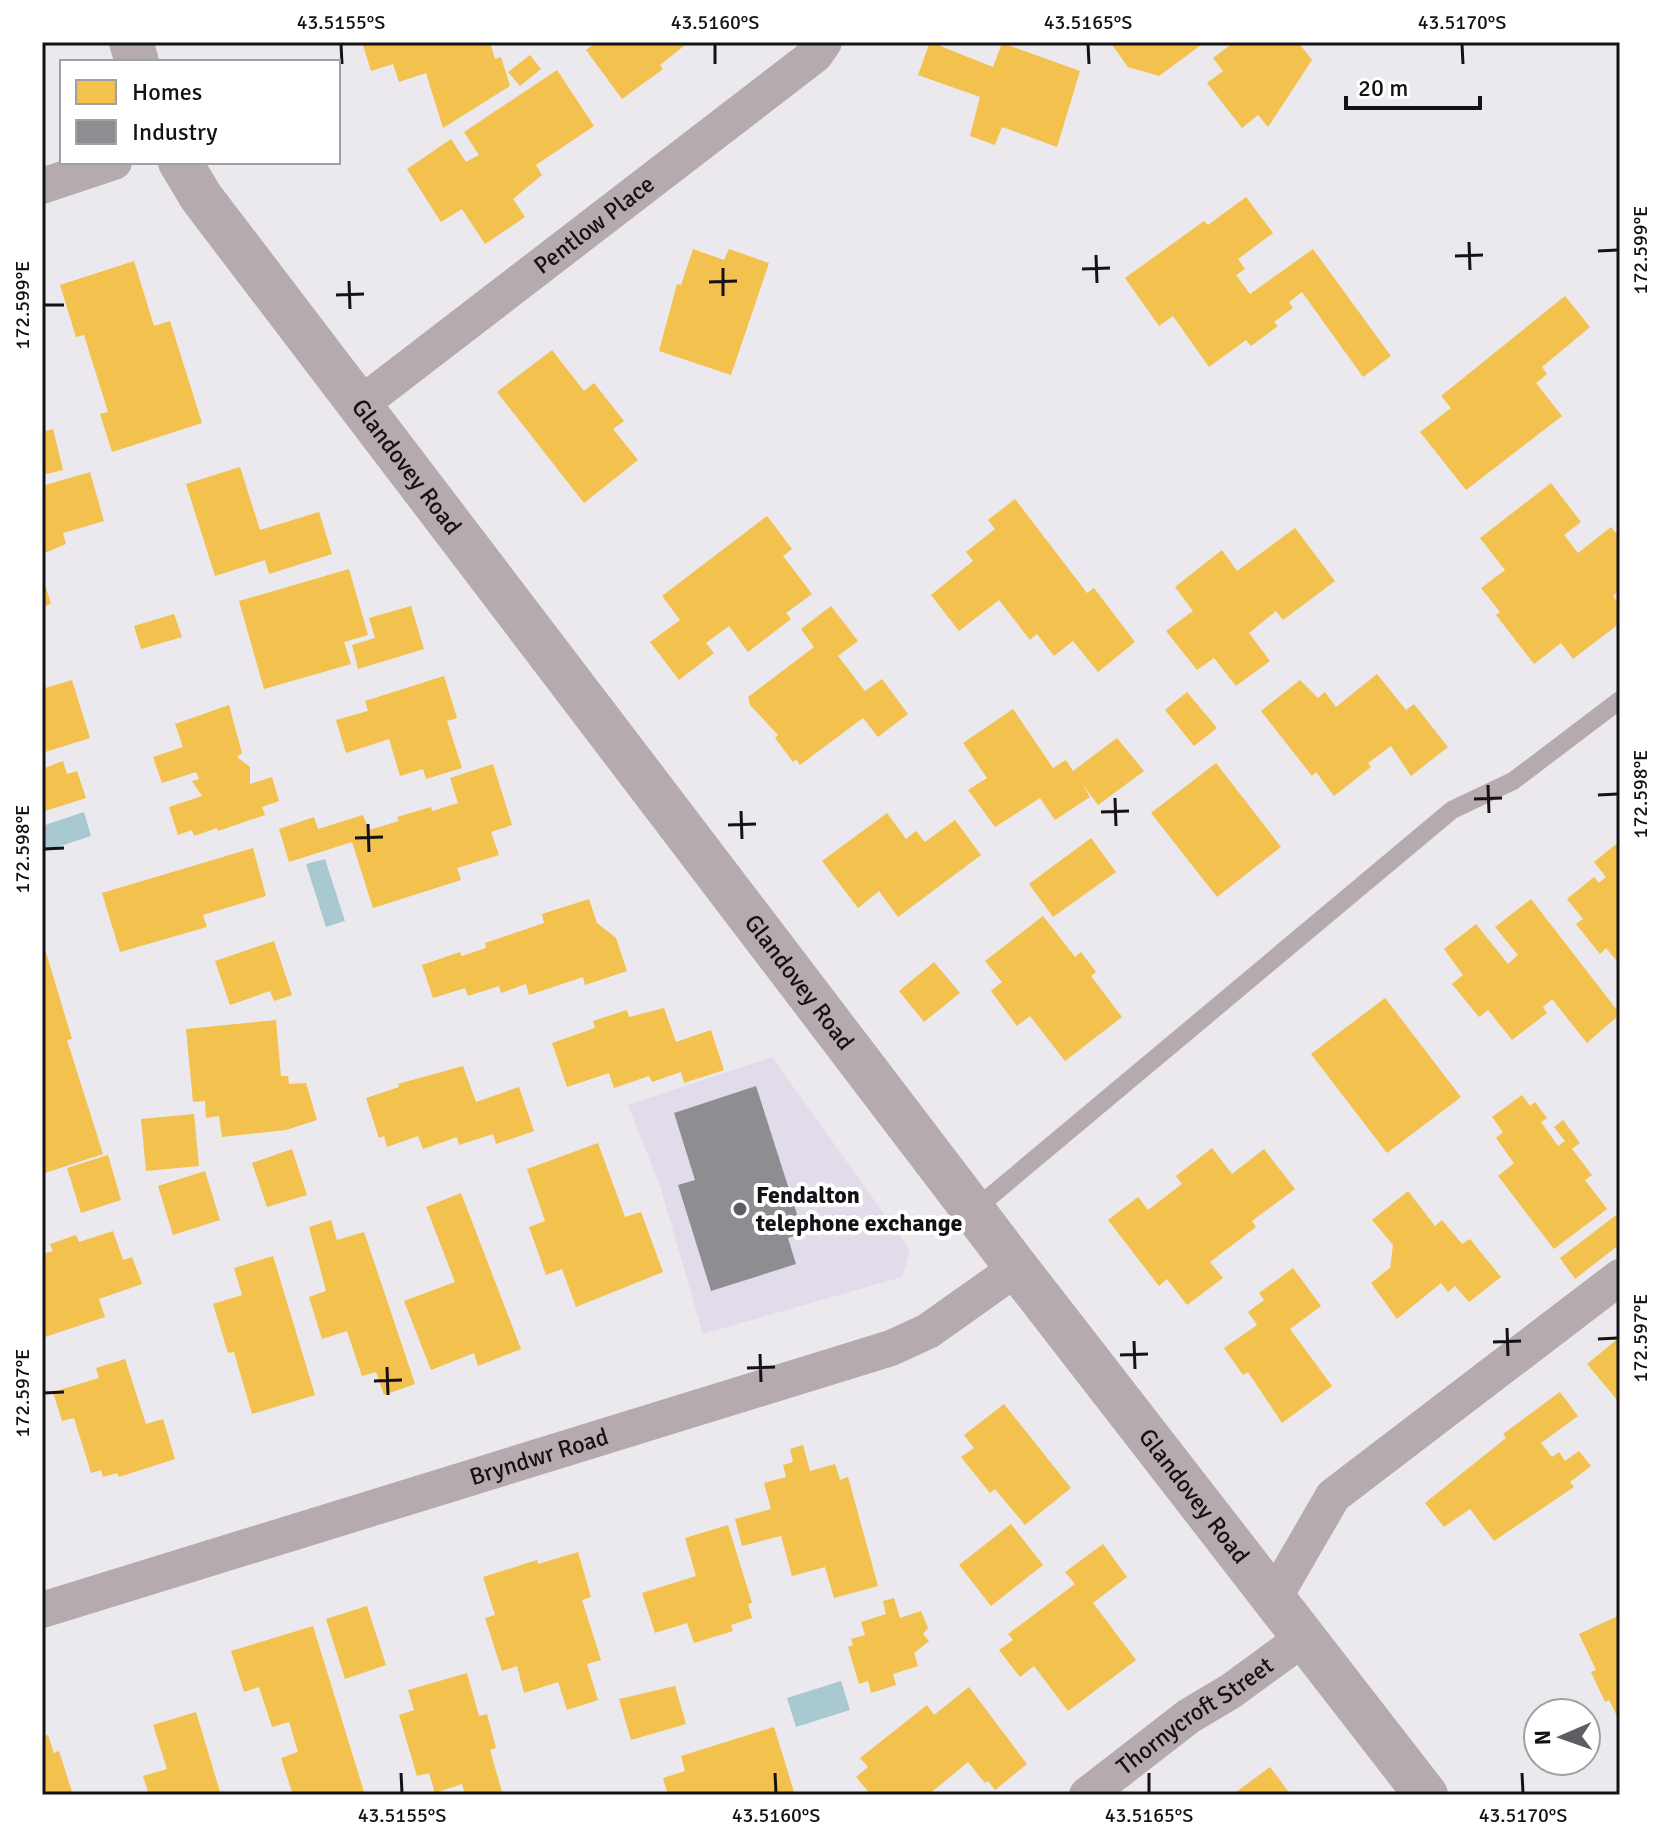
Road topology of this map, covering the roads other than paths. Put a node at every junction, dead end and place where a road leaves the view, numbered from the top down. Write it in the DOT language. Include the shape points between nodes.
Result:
graph roads {
  1 [pos="824,42"];
  2 [pos="108,164"];
  3 [pos="181,164"];
  4 [pos="42,186"];
  5 [pos="361,404"];
  6 [pos="1620,700"];
  7 [pos="974,1210"];
  8 [pos="1017,1268"];
  9 [pos="1620,1277"];
  10 [pos="1274,1598"];
  11 [pos="42,1610"];
  12 [pos="1305,1637"];
  13 [pos="1087,1795"];
  14 [pos="1426,1795"];
  1 -- 5 [label="street, Pentlow Place" via="815,55"];
  2 -- 4 [label="street"];
  3 -- 5 [label="street, Glandovey Road"];
  5 -- 7 [label="street, Glandovey Road"];
  6 -- 7 [label="lane" via="1513,781 1452,810"];
  7 -- 8 [label="street, Glandovey Road"];
  8 -- 10 [label="street, Glandovey Road"];
  8 -- 11 [label="street, Bryndwr Road" via="928,1331 891,1348"];
  9 -- 10 [label="street" via="1333,1496"];
  10 -- 12 [label="street, Glandovey Road"];
  12 -- 13 [label="street, Thornycroft Street" via="1189,1716"];
  12 -- 14 [label="street, Glandovey Road"];
}
